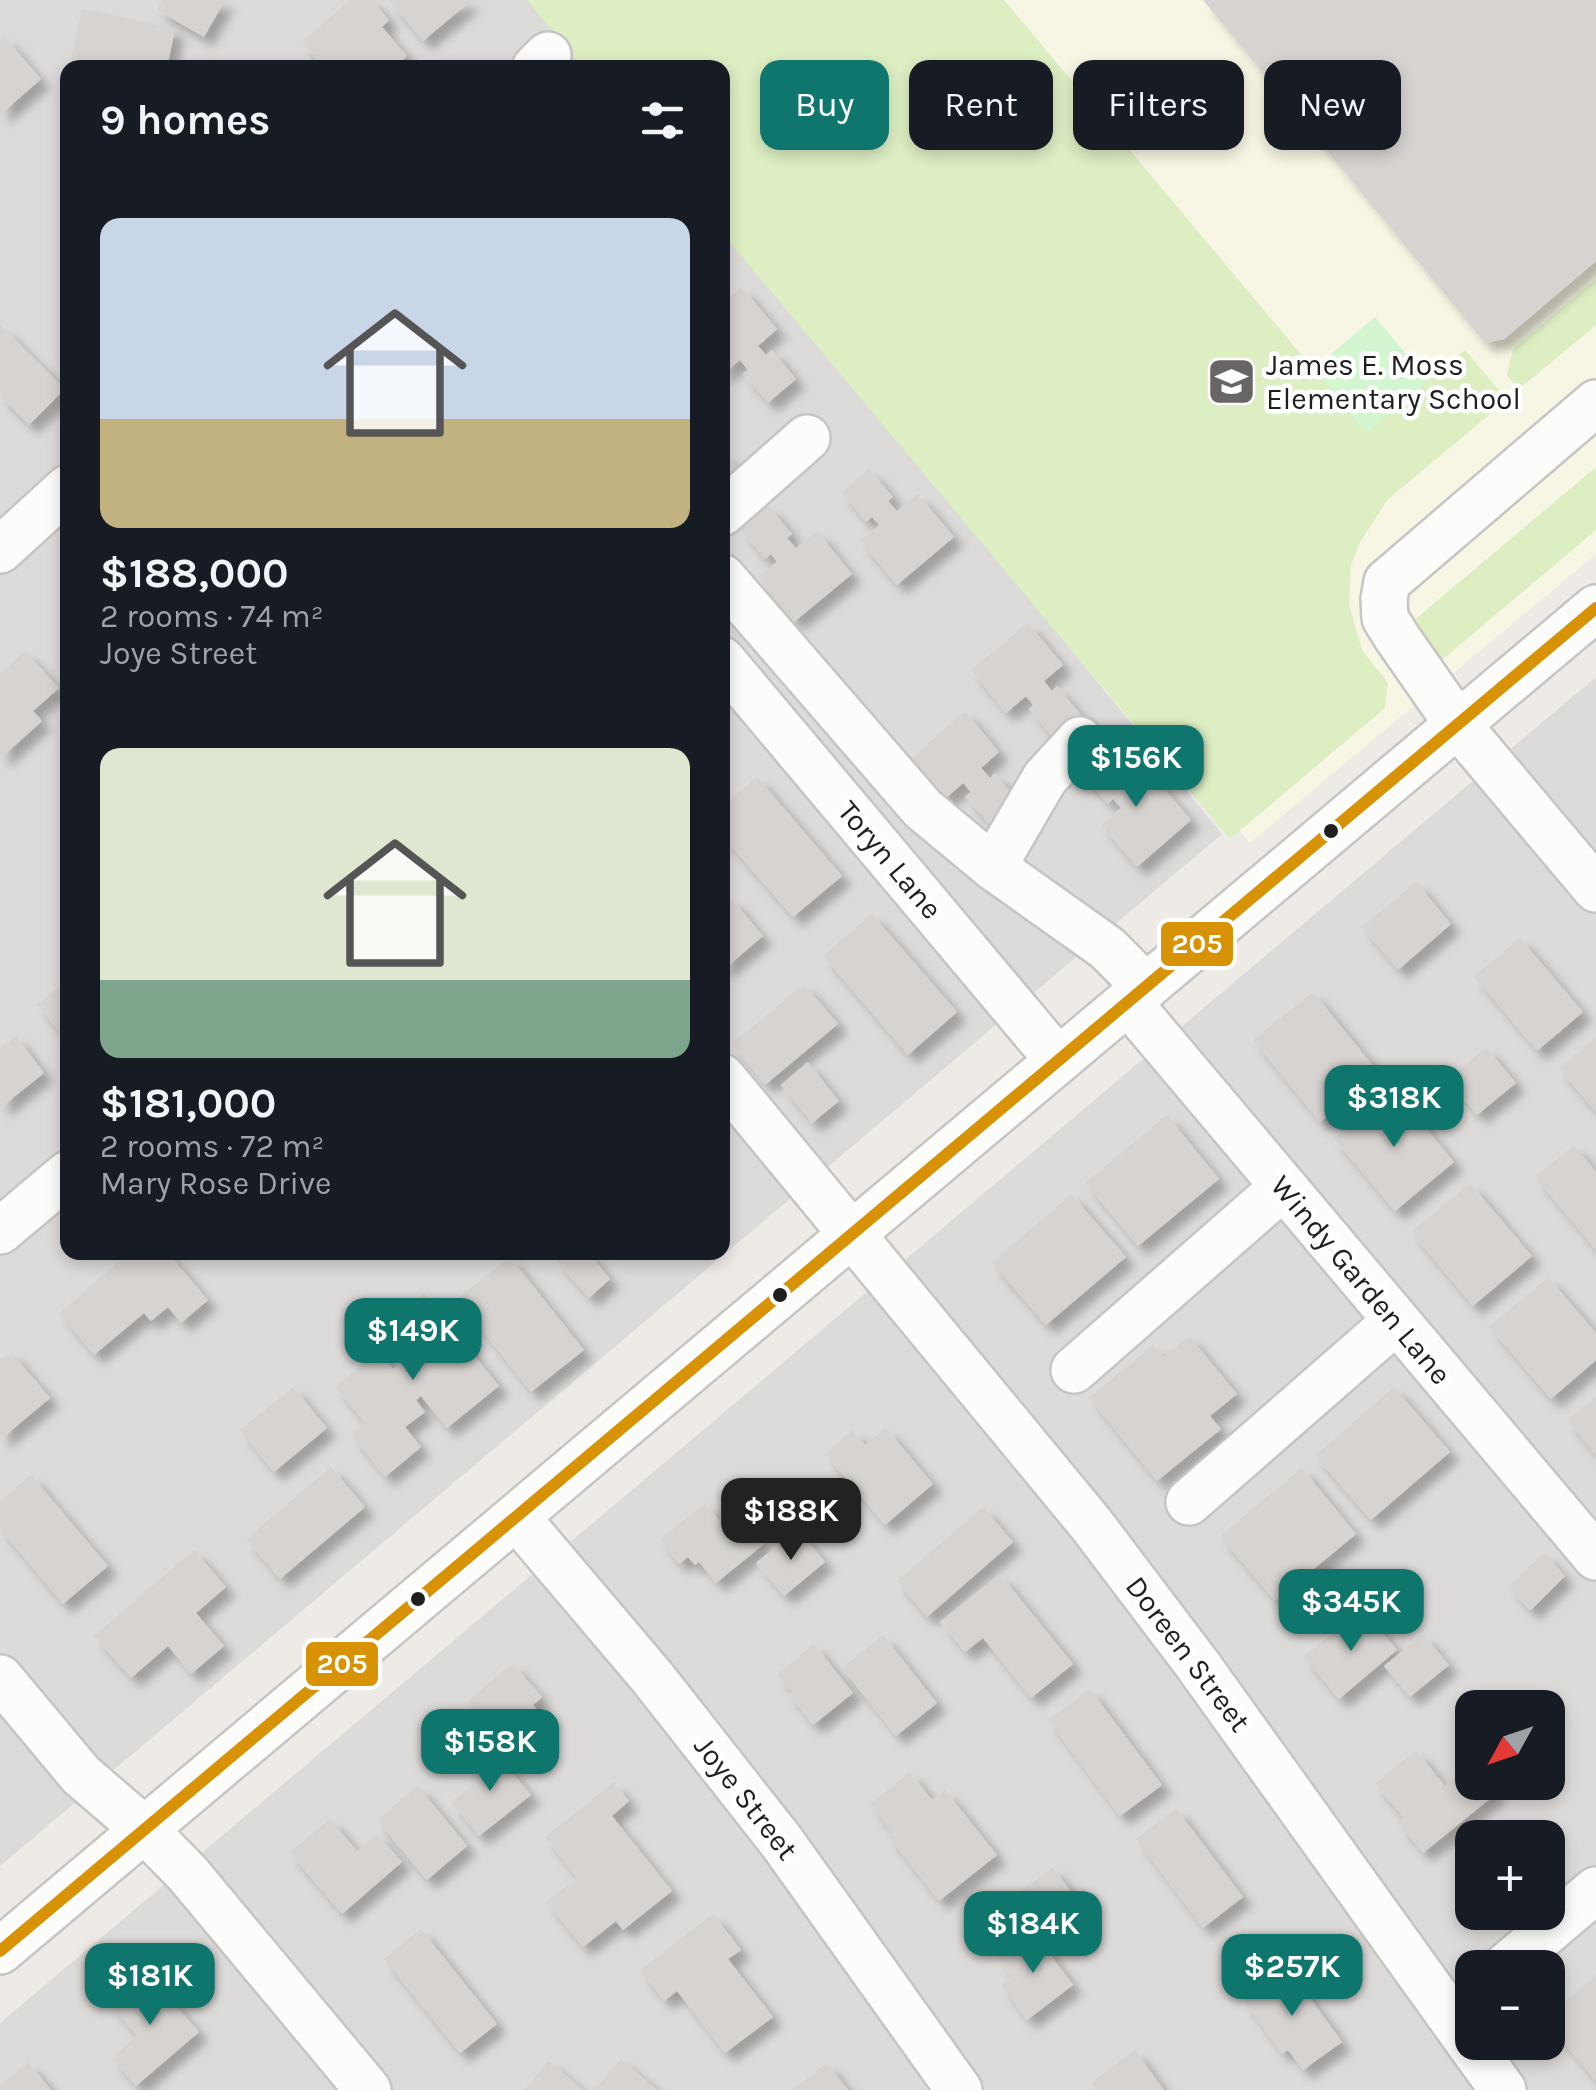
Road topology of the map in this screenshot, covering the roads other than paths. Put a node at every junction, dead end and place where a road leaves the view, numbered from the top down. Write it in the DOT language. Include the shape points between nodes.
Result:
graph roads {
  1 [pos="1596,403"];
  2 [pos="807,438"];
  3 [pos="60,495"];
  4 [pos="730,506"];
  5 [pos="0,550"];
  6 [pos="730,586"];
  7 [pos="1596,608"];
  8 [pos="730,670"];
  9 [pos="1458,725"];
  10 [pos="1080,740"];
  11 [pos="992,867"];
  12 [pos="1596,889"];
  13 [pos="1137,994"];
  14 [pos="1058,1060"];
  15 [pos="730,1086"];
  16 [pos="60,1181"];
  17 [pos="1283,1187"];
  18 [pos="0,1231"];
  19 [pos="852,1234"];
  20 [pos="1396,1321"];
  21 [pos="1074,1370"];
  22 [pos="1189,1502"];
  23 [pos="518,1518"];
  24 [pos="1596,1557"];
  25 [pos="0,1678"];
  26 [pos="145,1830"];
  27 [pos="1596,1890"];
  28 [pos="1525,1950"];
  29 [pos="0,1951"];
  30 [pos="1455,1996"];
  31 [pos="1488,2060"];
  32 [pos="368,2090"];
  33 [pos="959,2090"];
  34 [pos="1503,2090"];
  1 -- 9 [label="street" via="1388,582 1386,618"];
  2 -- 4 [label="street"];
  3 -- 5 [label="street"];
  6 -- 11 [label="street, Windy Garden Lane" via="924,809"];
  7 -- 9 [label="street"];
  8 -- 14 [label="street, Toryn Lane"];
  9 -- 12 [label="street"];
  9 -- 13 [label="street"];
  10 -- 11 [label="street" via="1045,778"];
  11 -- 13 [label="street, Windy Garden Lane" via="1107,948"];
  13 -- 14 [label="street"];
  13 -- 17 [label="street, Windy Garden Lane"];
  14 -- 19 [label="street"];
  15 -- 19 [label="street, Doreen Street"];
  16 -- 18 [label="street"];
  17 -- 20 [label="street, Windy Garden Lane"];
  17 -- 21 [label="street"];
  19 -- 23 [label="street"];
  19 -- 30 [label="street, Doreen Street" via="1091,1524"];
  20 -- 22 [label="street"];
  20 -- 24 [label="street, Windy Garden Lane"];
  23 -- 26 [label="street"];
  23 -- 33 [label="street, Joye Street" via="781,1841"];
  25 -- 26 [label="street" via="81,1775"];
  26 -- 29 [label="street"];
  26 -- 32 [label="street"];
  27 -- 28 [label="street"];
  31 -- 34 [label="street, Doreen Street"];
}
